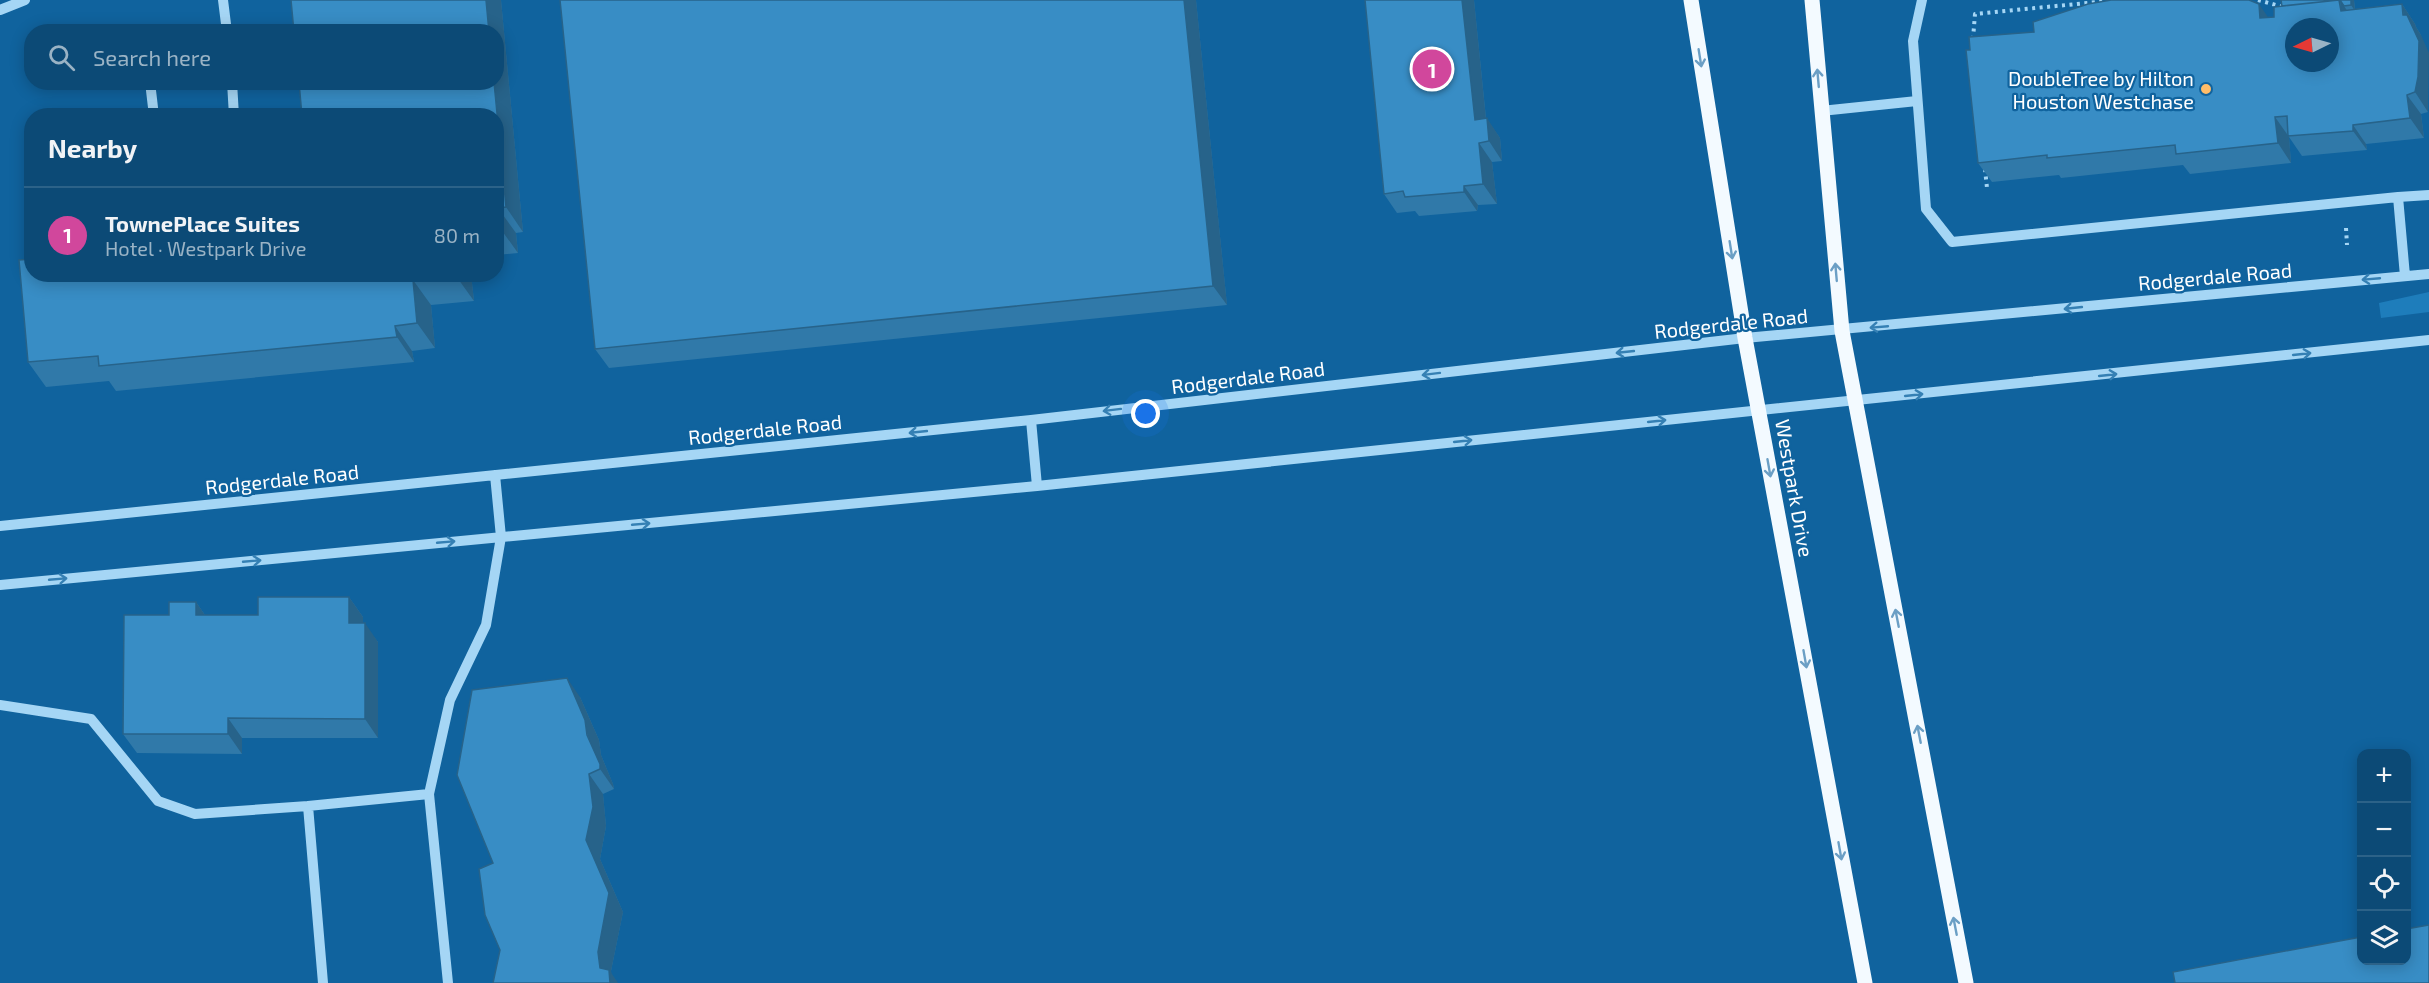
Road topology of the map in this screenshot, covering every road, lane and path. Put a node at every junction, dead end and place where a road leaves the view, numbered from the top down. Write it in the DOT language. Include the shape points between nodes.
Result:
graph roads {
  1 [pos="25,0"];
  2 [pos="224,0"];
  3 [pos="1691,0"];
  4 [pos="1812,0"];
  5 [pos="1922,0"];
  6 [pos="2117,0"];
  7 [pos="2258,0"];
  8 [pos="2076,4"];
  9 [pos="2285,8"];
  10 [pos="0,10"];
  11 [pos="2079,14"];
  12 [pos="226,24"];
  13 [pos="1972,40"];
  14 [pos="151,90"];
  15 [pos="232,90"];
  16 [pos="1917,101"];
  17 [pos="153,108"];
  18 [pos="234,108"];
  19 [pos="1821,111"];
  20 [pos="1984,165"];
  21 [pos="1987,188"];
  22 [pos="2429,195"];
  23 [pos="2398,197"];
  24 [pos="2346,228"];
  25 [pos="2348,245"];
  26 [pos="2429,274"];
  27 [pos="2405,276"];
  28 [pos="1842,331"];
  29 [pos="1745,338"];
  30 [pos="2429,340"];
  31 [pos="1856,402"];
  32 [pos="1759,410"];
  33 [pos="1031,420"];
  34 [pos="495,475"];
  35 [pos="1037,486"];
  36 [pos="0,526"];
  37 [pos="501,537"];
  38 [pos="0,585"];
  39 [pos="0,705"];
  40 [pos="429,795"];
  41 [pos="308,806"];
  42 [pos="323,983"];
  43 [pos="448,983"];
  44 [pos="1865,983"];
  45 [pos="1966,983"];
  1 -- 10 [label="street"];
  2 -- 12 [label="street"];
  3 -- 29 [label="main road, Westpark Drive, one-way"];
  19 -- 4 [label="main road, one-way"];
  5 -- 16 [label="street" via="1913,41"];
  6 -- 8 [label="path"];
  7 -- 9 [label="path"];
  8 -- 11 [label="path"];
  8 -- 13 [label="path" via="1975,14"];
  14 -- 17 [label="street"];
  15 -- 18 [label="street"];
  16 -- 19 [label="street"];
  16 -- 23 [label="street" via="1926,209 1952,242"];
  28 -- 19 [label="main road, one-way"];
  20 -- 21 [label="path"];
  22 -- 23 [label="street"];
  23 -- 27 [label="street"];
  24 -- 25 [label="path"];
  26 -- 27 [label="street, Rodgerdale Road"];
  27 -- 28 [label="street, Rodgerdale Road, one-way"];
  28 -- 29 [label="street, Rodgerdale Road"];
  28 -- 31 [label="main road"];
  29 -- 32 [label="main road, Westpark Drive"];
  29 -- 33 [label="street, Rodgerdale Road, one-way"];
  31 -- 30 [label="street, one-way"];
  31 -- 32 [label="street"];
  45 -- 31 [label="main road, one-way"];
  35 -- 32 [label="street, one-way"];
  32 -- 44 [label="main road, Westpark Drive, one-way"];
  33 -- 34 [label="street, Rodgerdale Road, one-way"];
  33 -- 35 [label="street"];
  34 -- 36 [label="street, Rodgerdale Road"];
  34 -- 37 [label="street"];
  37 -- 35 [label="street, one-way"];
  38 -- 37 [label="street, one-way"];
  37 -- 40 [label="street" via="486,625 450,700"];
  39 -- 41 [label="street" via="91,719 158,801 195,814"];
  40 -- 41 [label="street"];
  40 -- 43 [label="street"];
  41 -- 42 [label="street"];
}
